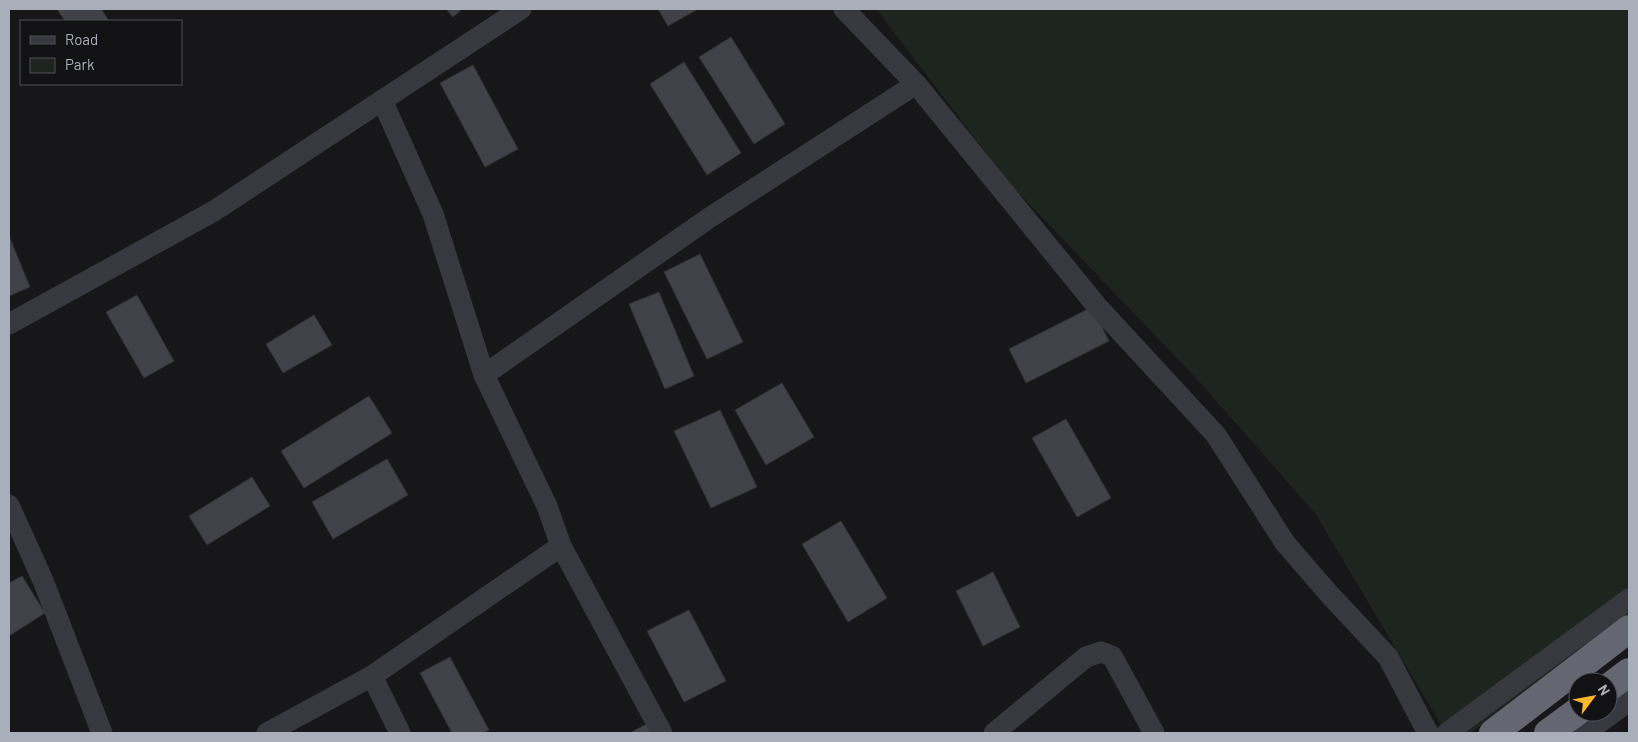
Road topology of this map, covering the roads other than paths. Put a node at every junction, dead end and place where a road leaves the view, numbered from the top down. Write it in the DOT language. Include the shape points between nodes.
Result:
graph roads {
  1 [pos="520,9"];
  2 [pos="844,9"];
  3 [pos="916,84"];
  4 [pos="382,100"];
  5 [pos="9,324"];
  6 [pos="484,375"];
  7 [pos="9,505"];
  8 [pos="561,546"];
  9 [pos="1629,599"];
  10 [pos="1629,629"];
  11 [pos="1629,672"];
  12 [pos="372,676"];
  13 [pos="1618,680"];
  14 [pos="1629,701"];
  15 [pos="1568,718"];
  16 [pos="102,733"];
  17 [pos="268,733"];
  18 [pos="400,733"];
  19 [pos="662,733"];
  20 [pos="994,733"];
  21 [pos="1154,733"];
  22 [pos="1428,733"];
  23 [pos="1447,733"];
  24 [pos="1493,733"];
  25 [pos="1548,733"];
  26 [pos="1585,733"];
  1 -- 4 [label="street"];
  2 -- 3 [label="street"];
  3 -- 6 [label="street" via="709,218"];
  3 -- 22 [label="street" via="1096,305 1216,435 1285,543 1388,657"];
  4 -- 5 [label="street" via="214,211"];
  4 -- 6 [label="street" via="433,214"];
  6 -- 8 [label="street" via="547,506"];
  7 -- 16 [label="street" via="44,582"];
  8 -- 12 [label="street"];
  8 -- 19 [label="street"];
  9 -- 23 [label="street"];
  10 -- 24 [label="highway"];
  11 -- 13 [label="highway"];
  12 -- 17 [label="street"];
  12 -- 18 [label="street"];
  14 -- 26 [label="street"];
  15 -- 25 [label="highway"];
  20 -- 21 [label="street" via="1086,657 1101,652 1112,656"];
}
